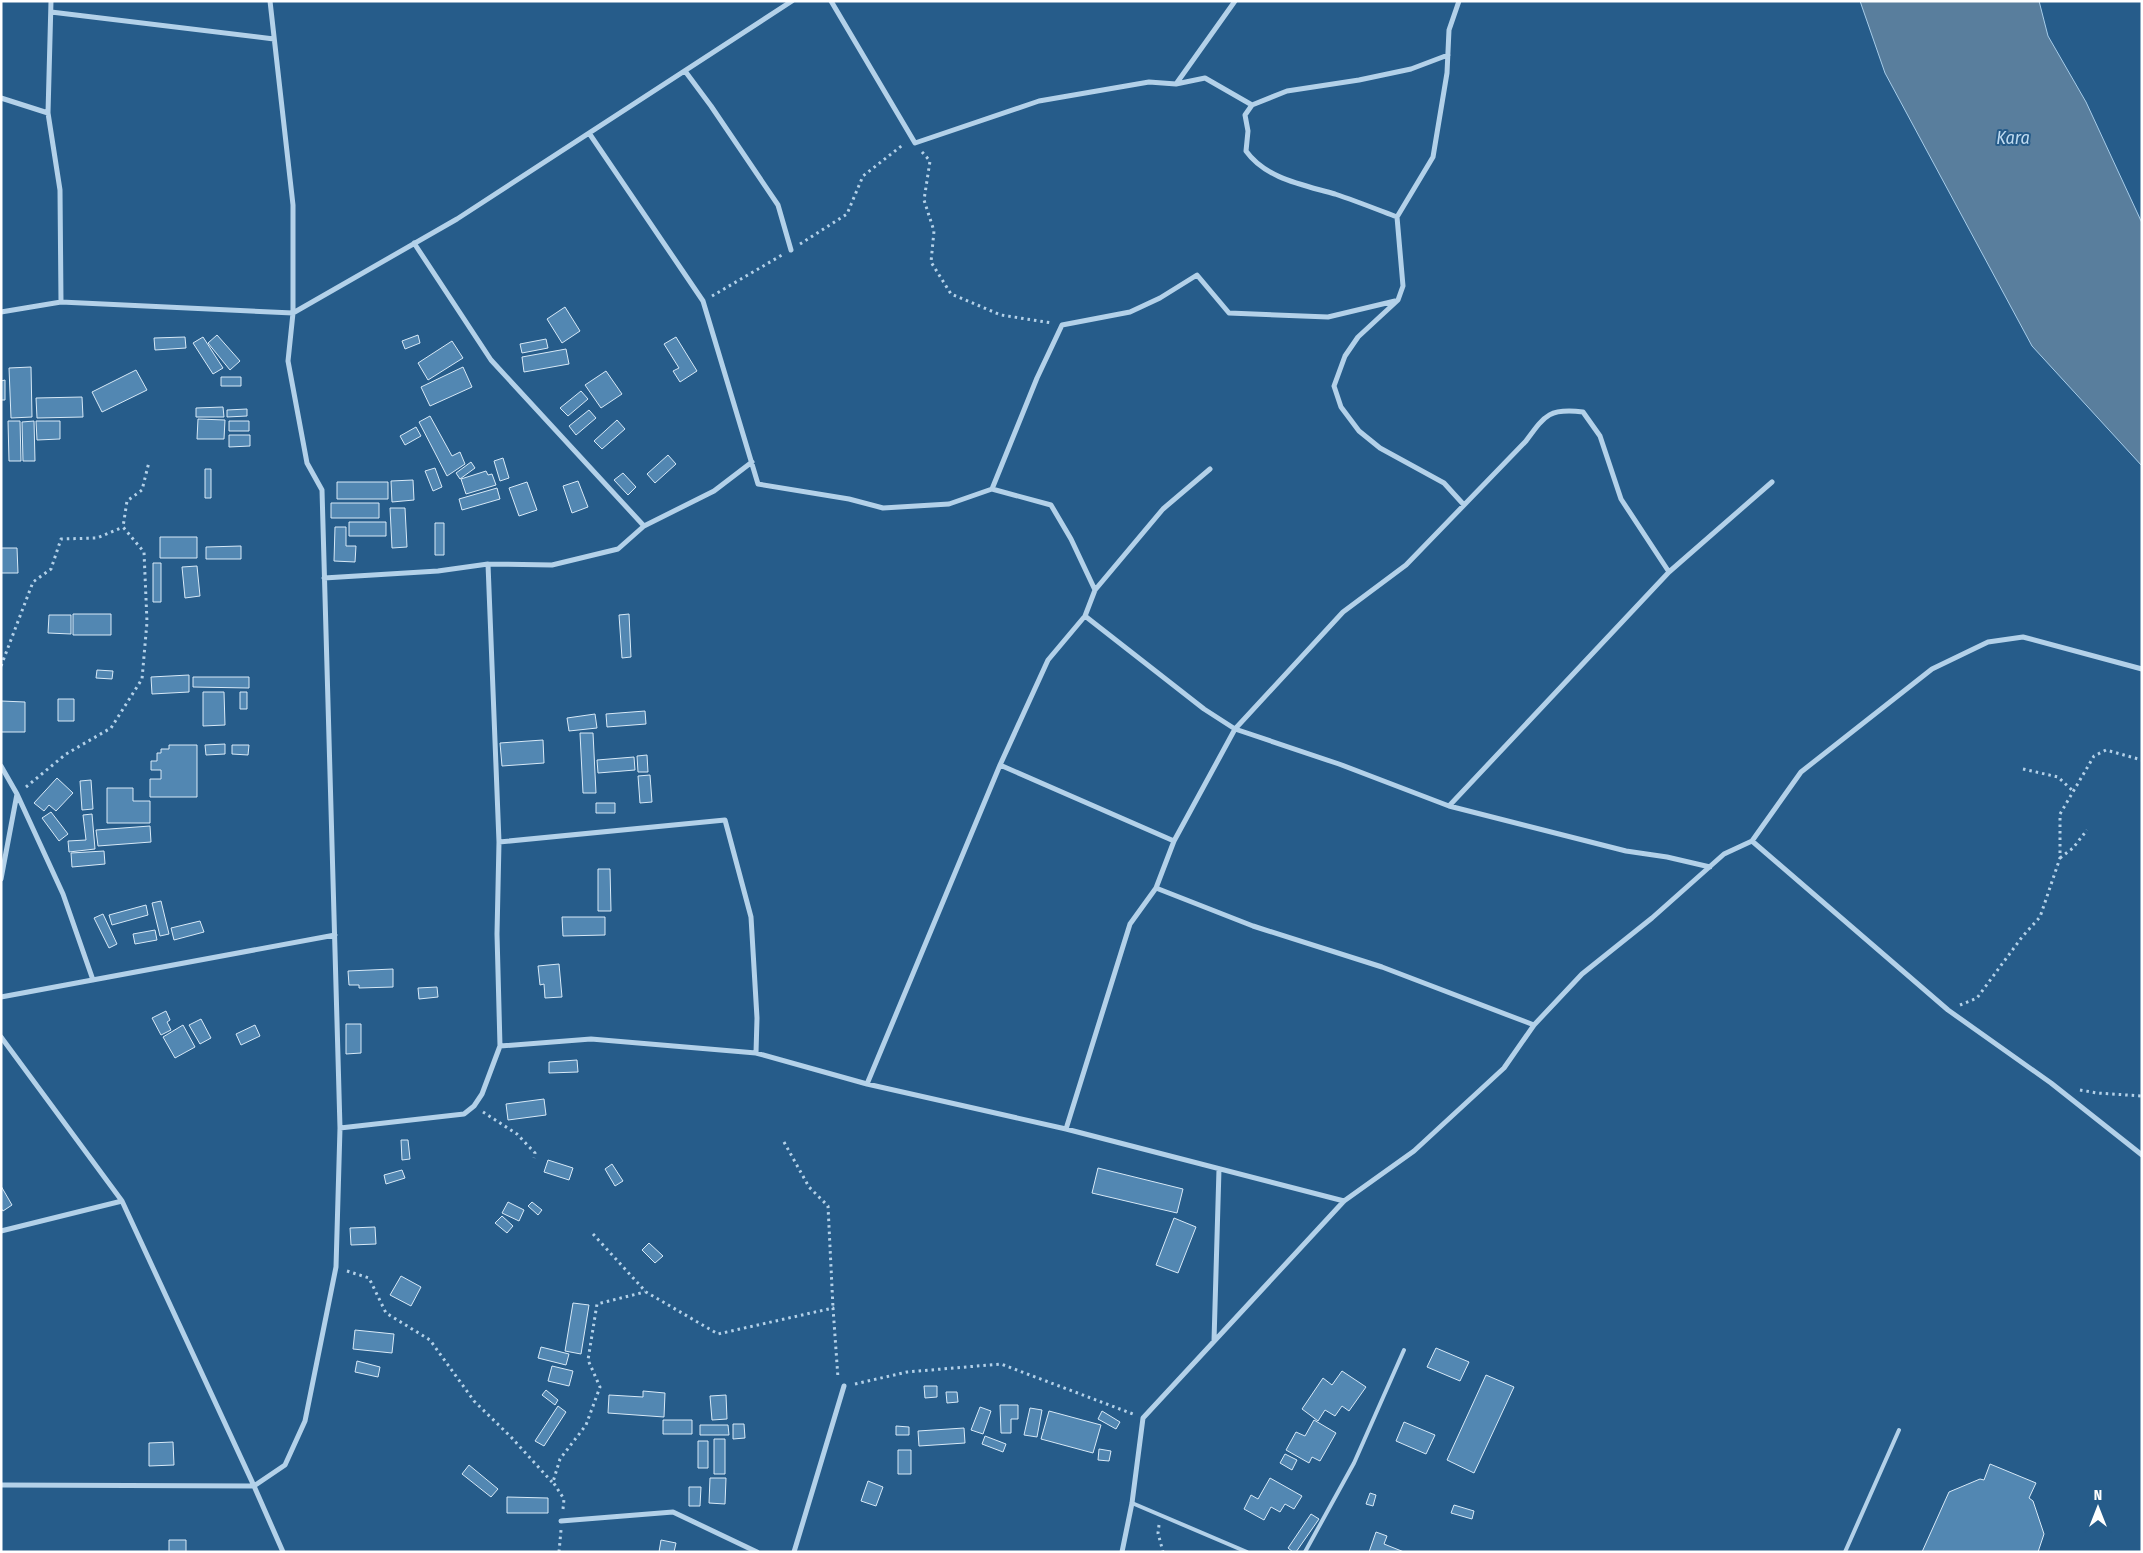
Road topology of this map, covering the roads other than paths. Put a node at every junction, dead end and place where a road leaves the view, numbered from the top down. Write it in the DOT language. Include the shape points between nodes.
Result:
graph roads {
  1 [pos="51,1"];
  2 [pos="270,1"];
  3 [pos="792,1"];
  4 [pos="831,1"];
  5 [pos="1235,1"];
  6 [pos="1459,1"];
  7 [pos="50,12"];
  8 [pos="274,39"];
  9 [pos="1448,55"];
  10 [pos="685,72"];
  11 [pos="1176,84"];
  12 [pos="1,98"];
  13 [pos="1252,105"];
  14 [pos="48,114"];
  15 [pos="590,133"];
  16 [pos="1397,217"];
  17 [pos="414,243"];
  18 [pos="791,250"];
  19 [pos="1398,300"];
  20 [pos="61,302"];
  21 [pos="1,312"];
  22 [pos="293,313"];
  23 [pos="752,462"];
  24 [pos="1210,469"];
  25 [pos="1772,482"];
  26 [pos="992,489"];
  27 [pos="1464,505"];
  28 [pos="644,526"];
  29 [pos="488,564"];
  30 [pos="1669,572"];
  31 [pos="324,578"];
  32 [pos="1095,590"];
  33 [pos="1085,616"];
  34 [pos="2142,669"];
  35 [pos="1235,729"];
  36 [pos="1000,765"];
  37 [pos="1,766"];
  38 [pos="18,794"];
  39 [pos="1449,806"];
  40 [pos="1174,841"];
  41 [pos="1752,841"];
  42 [pos="499,842"];
  43 [pos="1710,866"];
  44 [pos="1,880"];
  45 [pos="1156,888"];
  46 [pos="335,935"];
  47 [pos="93,980"];
  48 [pos="1,997"];
  49 [pos="1534,1025"];
  50 [pos="1,1037"];
  51 [pos="500,1046"];
  52 [pos="756,1053"];
  53 [pos="868,1084"];
  54 [pos="340,1128"];
  55 [pos="1066,1129"];
  56 [pos="2142,1155"];
  57 [pos="1219,1169"];
  58 [pos="122,1201"];
  59 [pos="1344,1201"];
  60 [pos="1,1231"];
  61 [pos="1214,1342"];
  62 [pos="1404,1350"];
  63 [pos="844,1386"];
  64 [pos="1899,1430"];
  65 [pos="1,1485"];
  66 [pos="254,1486"];
  67 [pos="1132,1503"];
  68 [pos="561,1521"];
  69 [pos="283,1552"];
  70 [pos="757,1552"];
  71 [pos="794,1552"];
  72 [pos="1122,1552"];
  73 [pos="1246,1552"];
  74 [pos="1305,1552"];
  75 [pos="1845,1552"];
  1 -- 7 [label="street"];
  2 -- 8 [label="street"];
  3 -- 10 [label="street"];
  4 -- 11 [label="street" via="913,140 1039,101 1148,82"];
  5 -- 11 [label="street"];
  6 -- 9 [label="street" via="1449,30"];
  7 -- 8 [label="street"];
  7 -- 14 [label="street"];
  8 -- 22 [label="street" via="293,205"];
  9 -- 13 [label="street" via="1411,69 1287,91"];
  9 -- 16 [label="street" via="1448,73 1433,157"];
  10 -- 15 [label="street"];
  10 -- 18 [label="street" via="778,204"];
  11 -- 13 [label="street" via="1205,78"];
  12 -- 14 [label="street"];
  13 -- 16 [label="street" via="1245,115 1248,131 1246,151 1254,162 1293,183 1335,194"];
  14 -- 20 [label="street" via="60,190"];
  15 -- 17 [label="street"];
  15 -- 23 [label="street" via="703,302"];
  16 -- 19 [label="street" via="1403,286"];
  17 -- 22 [label="street"];
  17 -- 28 [label="street" via="491,360"];
  19 -- 26 [label="street" via="1328,317 1229,313 1197,275 1130,312 1062,325"];
  19 -- 27 [label="street" via="1358,337 1345,356 1334,386 1341,407 1359,431 1380,448 1444,483"];
  20 -- 21 [label="street"];
  20 -- 22 [label="street"];
  22 -- 31 [label="street" via="288,361 307,463 322,490"];
  23 -- 26 [label="street" via="758,484 883,508 949,504"];
  23 -- 28 [label="street" via="714,491"];
  24 -- 32 [label="street" via="1163,509"];
  25 -- 30 [label="street"];
  26 -- 32 [label="street" via="1051,505"];
  27 -- 30 [label="street" via="1526,441 1542,418 1562,410 1583,412 1600,436 1621,498"];
  27 -- 35 [label="street" via="1406,565 1343,612"];
  28 -- 29 [label="street" via="618,549 552,565"];
  29 -- 31 [label="street" via="438,571"];
  29 -- 42 [label="street"];
  30 -- 39 [label="street"];
  31 -- 46 [label="street"];
  32 -- 33 [label="street"];
  33 -- 35 [label="street" via="1204,709"];
  33 -- 36 [label="street" via="1048,660"];
  34 -- 41 [label="street" via="2023,636 1988,642 1932,670 1801,772"];
  35 -- 39 [label="street"];
  35 -- 40 [label="street"];
  36 -- 40 [label="street"];
  36 -- 53 [label="street"];
  37 -- 38 [label="street"];
  38 -- 44 [label="street"];
  38 -- 47 [label="street" via="62,894"];
  39 -- 43 [label="street" via="1626,851"];
  40 -- 45 [label="street"];
  41 -- 43 [label="street" via="1724,854"];
  41 -- 56 [label="street" via="1948,1010 2051,1083"];
  42 -- 51 [label="street"];
  42 -- 52 [label="street" via="725,820 751,918"];
  43 -- 49 [label="street" via="1582,974"];
  45 -- 49 [label="street" via="1253,926 1382,967"];
  45 -- 55 [label="street" via="1130,924"];
  46 -- 47 [label="street"];
  46 -- 54 [label="street"];
  47 -- 48 [label="street"];
  49 -- 59 [label="street" via="1504,1068 1414,1151"];
  50 -- 58 [label="street"];
  51 -- 52 [label="street" via="591,1039"];
  51 -- 54 [label="street" via="482,1094 464,1114"];
  52 -- 53 [label="street"];
  53 -- 55 [label="street"];
  54 -- 66 [label="street" via="336,1267 305,1421 285,1466"];
  55 -- 57 [label="street"];
  57 -- 59 [label="street"];
  57 -- 61 [label="street"];
  58 -- 60 [label="street"];
  58 -- 66 [label="street"];
  59 -- 61 [label="street"];
  61 -- 67 [label="street" via="1143,1418"];
  62 -- 74 [label="lane" via="1354,1463"];
  63 -- 71 [label="street"];
  64 -- 75 [label="lane"];
  65 -- 66 [label="street"];
  66 -- 69 [label="street"];
  67 -- 72 [label="street"];
  67 -- 73 [label="lane"];
  68 -- 70 [label="street" via="673,1512"];
}
